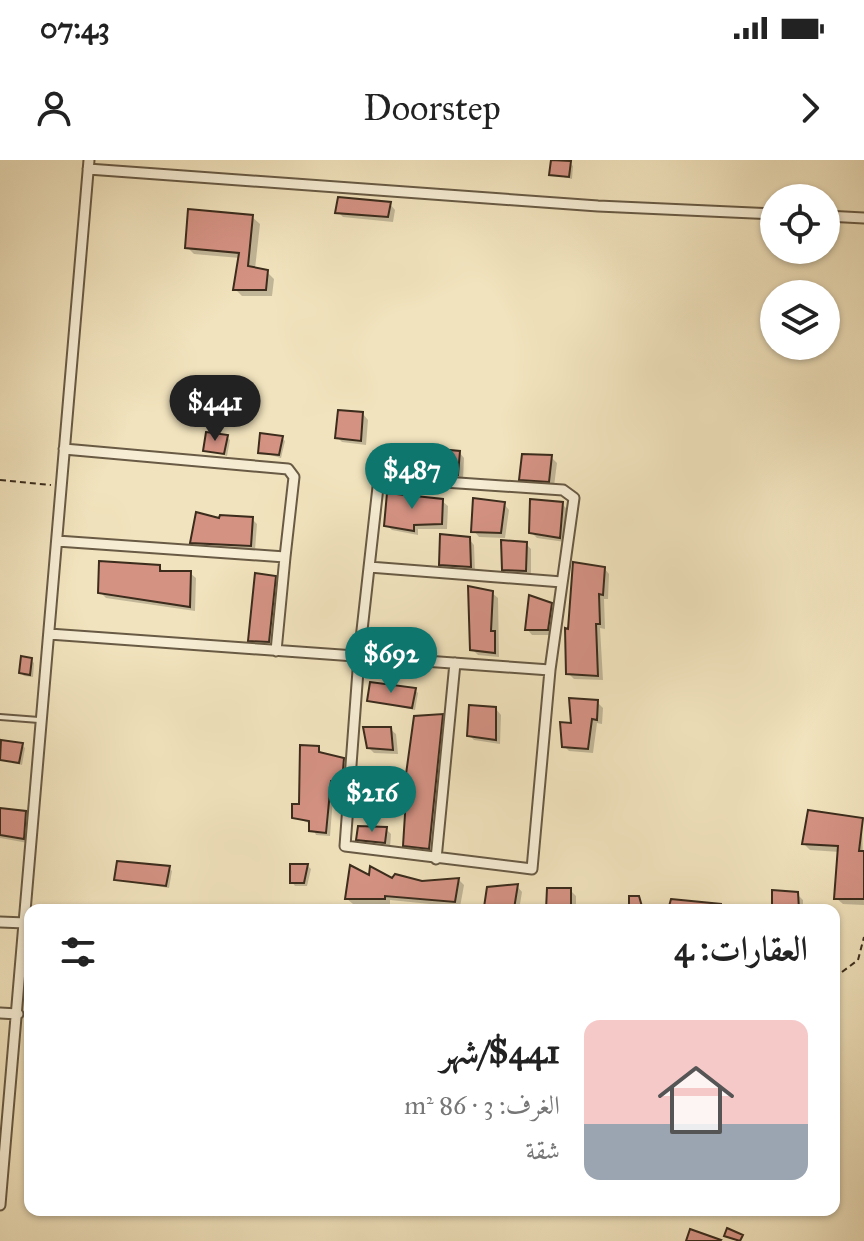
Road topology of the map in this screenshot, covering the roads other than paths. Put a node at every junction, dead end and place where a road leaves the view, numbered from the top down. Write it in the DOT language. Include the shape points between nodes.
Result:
graph roads {
  1 [pos="88,165"];
  2 [pos="760,213"];
  3 [pos="840,217"];
  4 [pos="864,218"];
  5 [pos="64,449"];
  6 [pos="57,541"];
  7 [pos="285,557"];
  8 [pos="369,567"];
  9 [pos="562,582"];
  10 [pos="49,634"];
  11 [pos="276,651"];
  12 [pos="359,657"];
  13 [pos="455,663"];
  14 [pos="550,670"];
  15 [pos="0,717"];
  16 [pos="42,721"];
  17 [pos="436,859"];
  18 [pos="28,904"];
  19 [pos="0,922"];
  20 [pos="24,923"];
  21 [pos="24,946"];
  22 [pos="0,1013"];
  23 [pos="18,1014"];
  24 [pos="5,1101"];
  25 [pos="0,1194"];
  26 [pos="0,1205"];
  1 -- 2 [label="street" via="598,206"];
  1 -- 5 [label="street"];
  3 -- 4 [label="street"];
  5 -- 6 [label="street"];
  5 -- 7 [label="street" via="288,469 294,477"];
  6 -- 7 [label="street"];
  6 -- 10 [label="street"];
  7 -- 11 [label="street"];
  8 -- 9 [label="street"];
  8 -- 9 [label="street" via="381,479 563,490 573,494 574,504"];
  8 -- 12 [label="street"];
  9 -- 14 [label="street"];
  10 -- 11 [label="street"];
  10 -- 16 [label="street"];
  11 -- 12 [label="street"];
  12 -- 13 [label="street"];
  12 -- 17 [label="street" via="345,846"];
  13 -- 14 [label="street"];
  13 -- 17 [label="street"];
  14 -- 17 [label="street" via="534,866 527,870"];
  15 -- 16 [label="lane"];
  16 -- 18 [label="street"];
  19 -- 20 [label="street"];
  21 -- 23 [label="street"];
  22 -- 23 [label="street"];
  23 -- 24 [label="street"];
  24 -- 25 [label="street"];
  25 -- 26 [label="street"];
}
